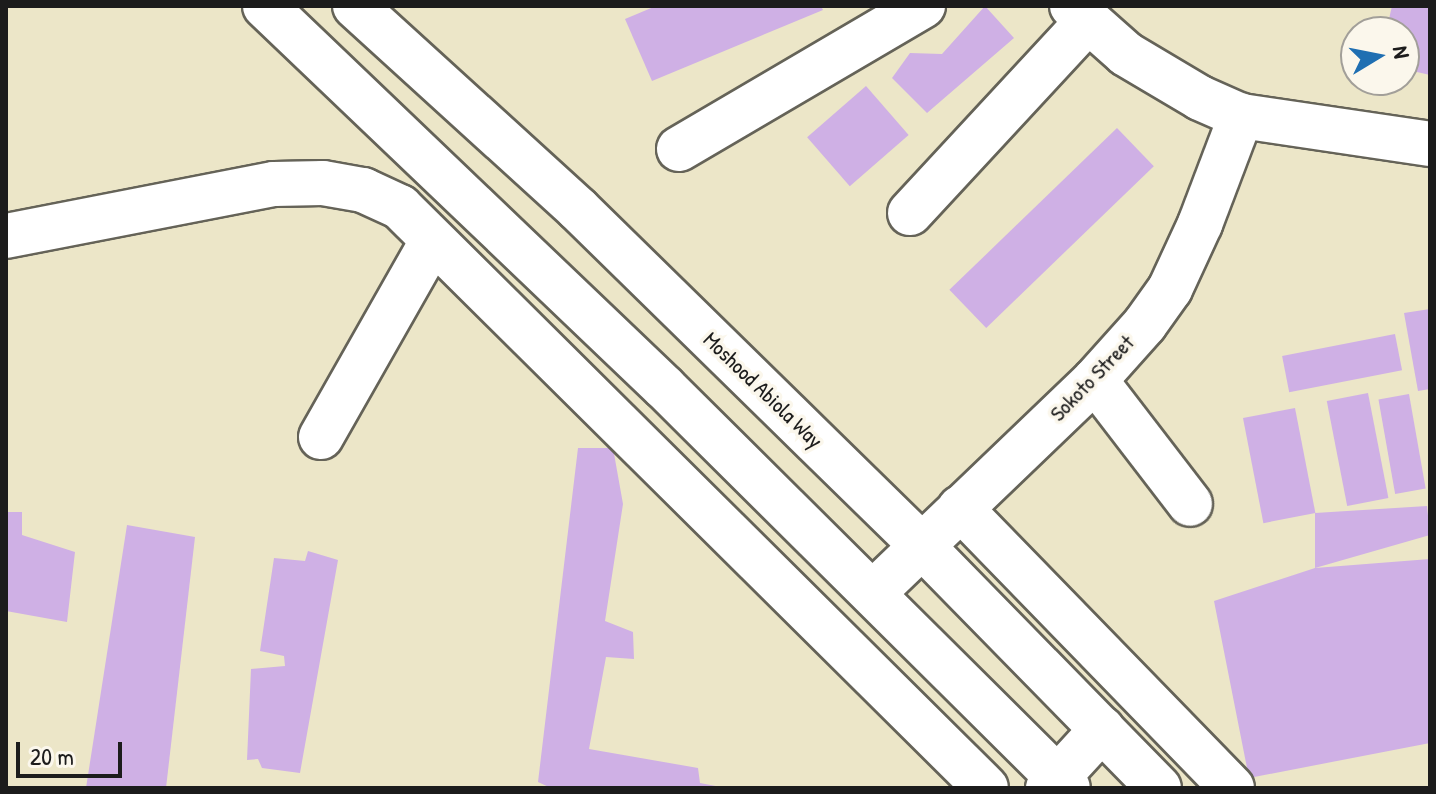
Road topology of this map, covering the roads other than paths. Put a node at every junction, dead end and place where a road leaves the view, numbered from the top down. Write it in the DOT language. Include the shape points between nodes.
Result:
graph roads {
  1 [pos="265,6"];
  2 [pos="355,6"];
  3 [pos="923,6"];
  4 [pos="1079,14"];
  5 [pos="1241,116"];
  6 [pos="1430,144"];
  7 [pos="679,149"];
  8 [pos="910,213"];
  9 [pos="6,236"];
  10 [pos="432,242"];
  11 [pos="1095,380"];
  12 [pos="321,437"];
  13 [pos="1190,504"];
  14 [pos="960,508"];
  15 [pos="921,545"];
  16 [pos="874,592"];
  17 [pos="1102,729"];
  18 [pos="1058,784"];
  19 [pos="986,788"];
  20 [pos="1159,788"];
  21 [pos="1232,788"];
  1 -- 16 [label="main road"];
  2 -- 15 [label="main road, Moshood Abiola Way" via="578,209"];
  3 -- 7 [label="main road"];
  4 -- 5 [label="main road" via="1126,54"];
  4 -- 8 [label="main road"];
  5 -- 6 [label="main road"];
  5 -- 11 [label="main road, Sokoto Street" via="1170,289"];
  9 -- 10 [label="main road" via="274,184 323,183 363,190 400,207"];
  10 -- 12 [label="main road"];
  10 -- 19 [label="main road"];
  11 -- 13 [label="main road"];
  11 -- 14 [label="main road, Sokoto Street"];
  14 -- 15 [label="main road, Sokoto Street"];
  14 -- 21 [label="main road"];
  15 -- 16 [label="main road, Sokoto Street"];
  15 -- 17 [label="main road, Moshood Abiola Way"];
  16 -- 18 [label="main road"];
  17 -- 18 [label="main road"];
  17 -- 20 [label="main road, Moshood Abiola Way"];
}
